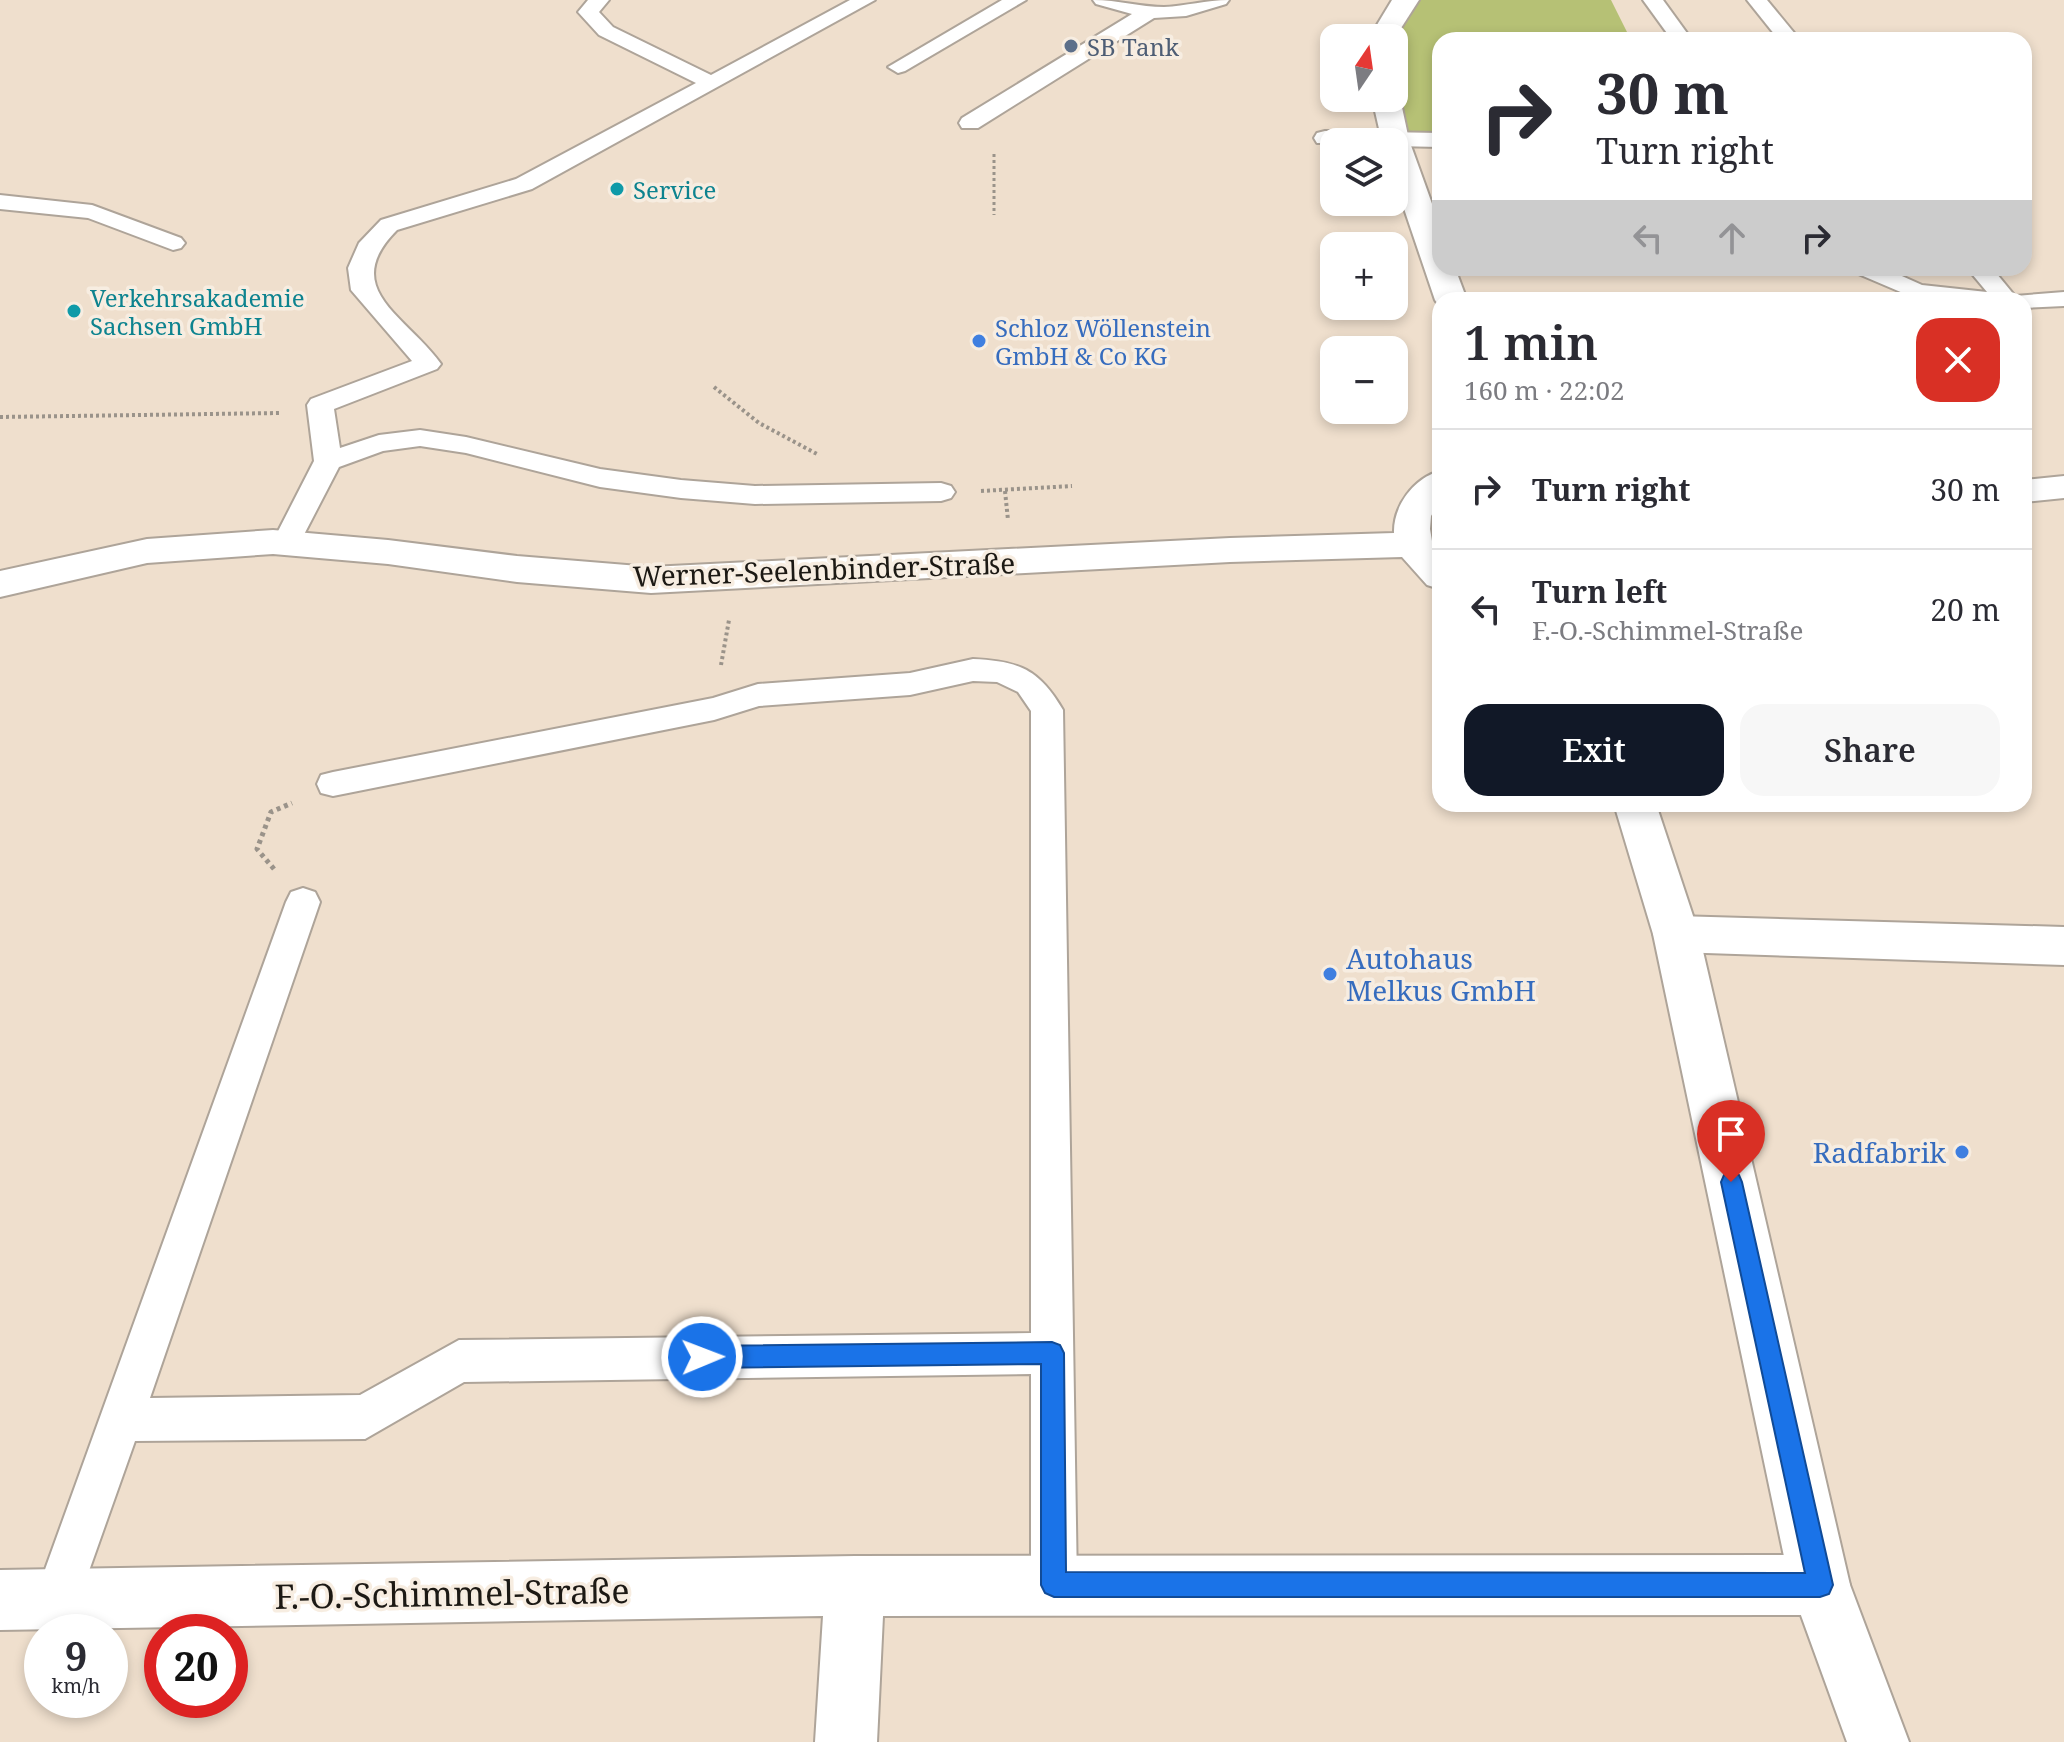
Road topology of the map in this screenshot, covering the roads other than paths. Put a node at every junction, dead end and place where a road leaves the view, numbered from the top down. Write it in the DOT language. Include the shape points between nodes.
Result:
graph roads {
  1 [pos="599,0"];
  2 [pos="865,0"];
  3 [pos="1016,0"];
  4 [pos="1103,0"];
  5 [pos="1219,0"];
  6 [pos="1406,0"];
  7 [pos="1653,0"];
  8 [pos="1757,0"];
  9 [pos="1147,14"];
  10 [pos="1389,24"];
  11 [pos="1676,32"];
  12 [pos="1783,32"];
  13 [pos="898,67"];
  14 [pos="710,82"];
  15 [pos="970,123"];
  16 [pos="1408,140"];
  17 [pos="1432,140"];
  18 [pos="1408,177"];
  19 [pos="0,202"];
  20 [pos="173,243"];
  21 [pos="1432,246"];
  22 [pos="1882,276"];
  23 [pos="1986,276"];
  24 [pos="1917,292"];
  25 [pos="1999,292"];
  26 [pos="2064,299"];
  27 [pos="2032,301"];
  28 [pos="328,461"];
  29 [pos="2064,487"];
  30 [pos="1432,488"];
  31 [pos="2032,490"];
  32 [pos="941,492"];
  33 [pos="286,543"];
  34 [pos="1413,544"];
  35 [pos="1432,570"];
  36 [pos="0,584"];
  37 [pos="333,784"];
  38 [pos="1638,812"];
  39 [pos="303,902"];
  40 [pos="1676,934"];
  41 [pos="2064,946"];
  42 [pos="1052,1353"];
  43 [pos="121,1420"];
  44 [pos="1054,1585"];
  45 [pos="1820,1585"];
  46 [pos="855,1586"];
  47 [pos="0,1600"];
  48 [pos="57,1600"];
  49 [pos="846,1742"];
  50 [pos="1878,1742"];
  1 -- 14 [label="lane" via="588,12 606,31"];
  2 -- 14 [label="lane"];
  3 -- 13 [label="lane"];
  4 -- 9 [label="lane"];
  5 -- 9 [label="lane" via="1182,12"];
  6 -- 10 [label="main road"];
  7 -- 11 [label="lane"];
  8 -- 12 [label="lane"];
  9 -- 15 [label="lane"];
  14 -- 28 [label="lane" via="524,184 389,225 371,243 360,268 363,290 428,364 320,405"];
  16 -- 17 [label="lane"];
  18 -- 21 [label="main road"];
  19 -- 20 [label="lane" via="92,212"];
  22 -- 24 [label="lane"];
  23 -- 25 [label="lane"];
  26 -- 27 [label="lane"];
  28 -- 32 [label="lane" via="379,443 420,438 600,478 681,489 755,495"];
  28 -- 33 [label="lane"];
  29 -- 31 [label="main road"];
  30 -- 34 [label="main road" via="1419,499 1410,520"];
  33 -- 34 [label="main road, Werner-Seelenbinder-Straße" via="651,580"];
  33 -- 36 [label="main road, Werner-Seelenbinder-Straße" via="147,551"];
  34 -- 35 [label="main road"];
  37 -- 42 [label="lane" via="714,709 758,695 910,684 973,670 1002,671 1029,684 1047,710"];
  38 -- 40 [label="main road"];
  39 -- 43 [label="lane"];
  40 -- 41 [label="main road"];
  40 -- 45 [label="main road"];
  42 -- 43 [label="lane" via="459,1361 365,1417"];
  42 -- 44 [label="lane"];
  43 -- 48 [label="lane"];
  44 -- 45 [label="main road, F.-O.-Schimmel-Straße"];
  44 -- 46 [label="main road, F.-O.-Schimmel-Straße"];
  45 -- 50 [label="main road"];
  46 -- 48 [label="main road, F.-O.-Schimmel-Straße"];
  46 -- 49 [label="main road"];
  47 -- 48 [label="main road, F.-O.-Schimmel-Straße"];
}
